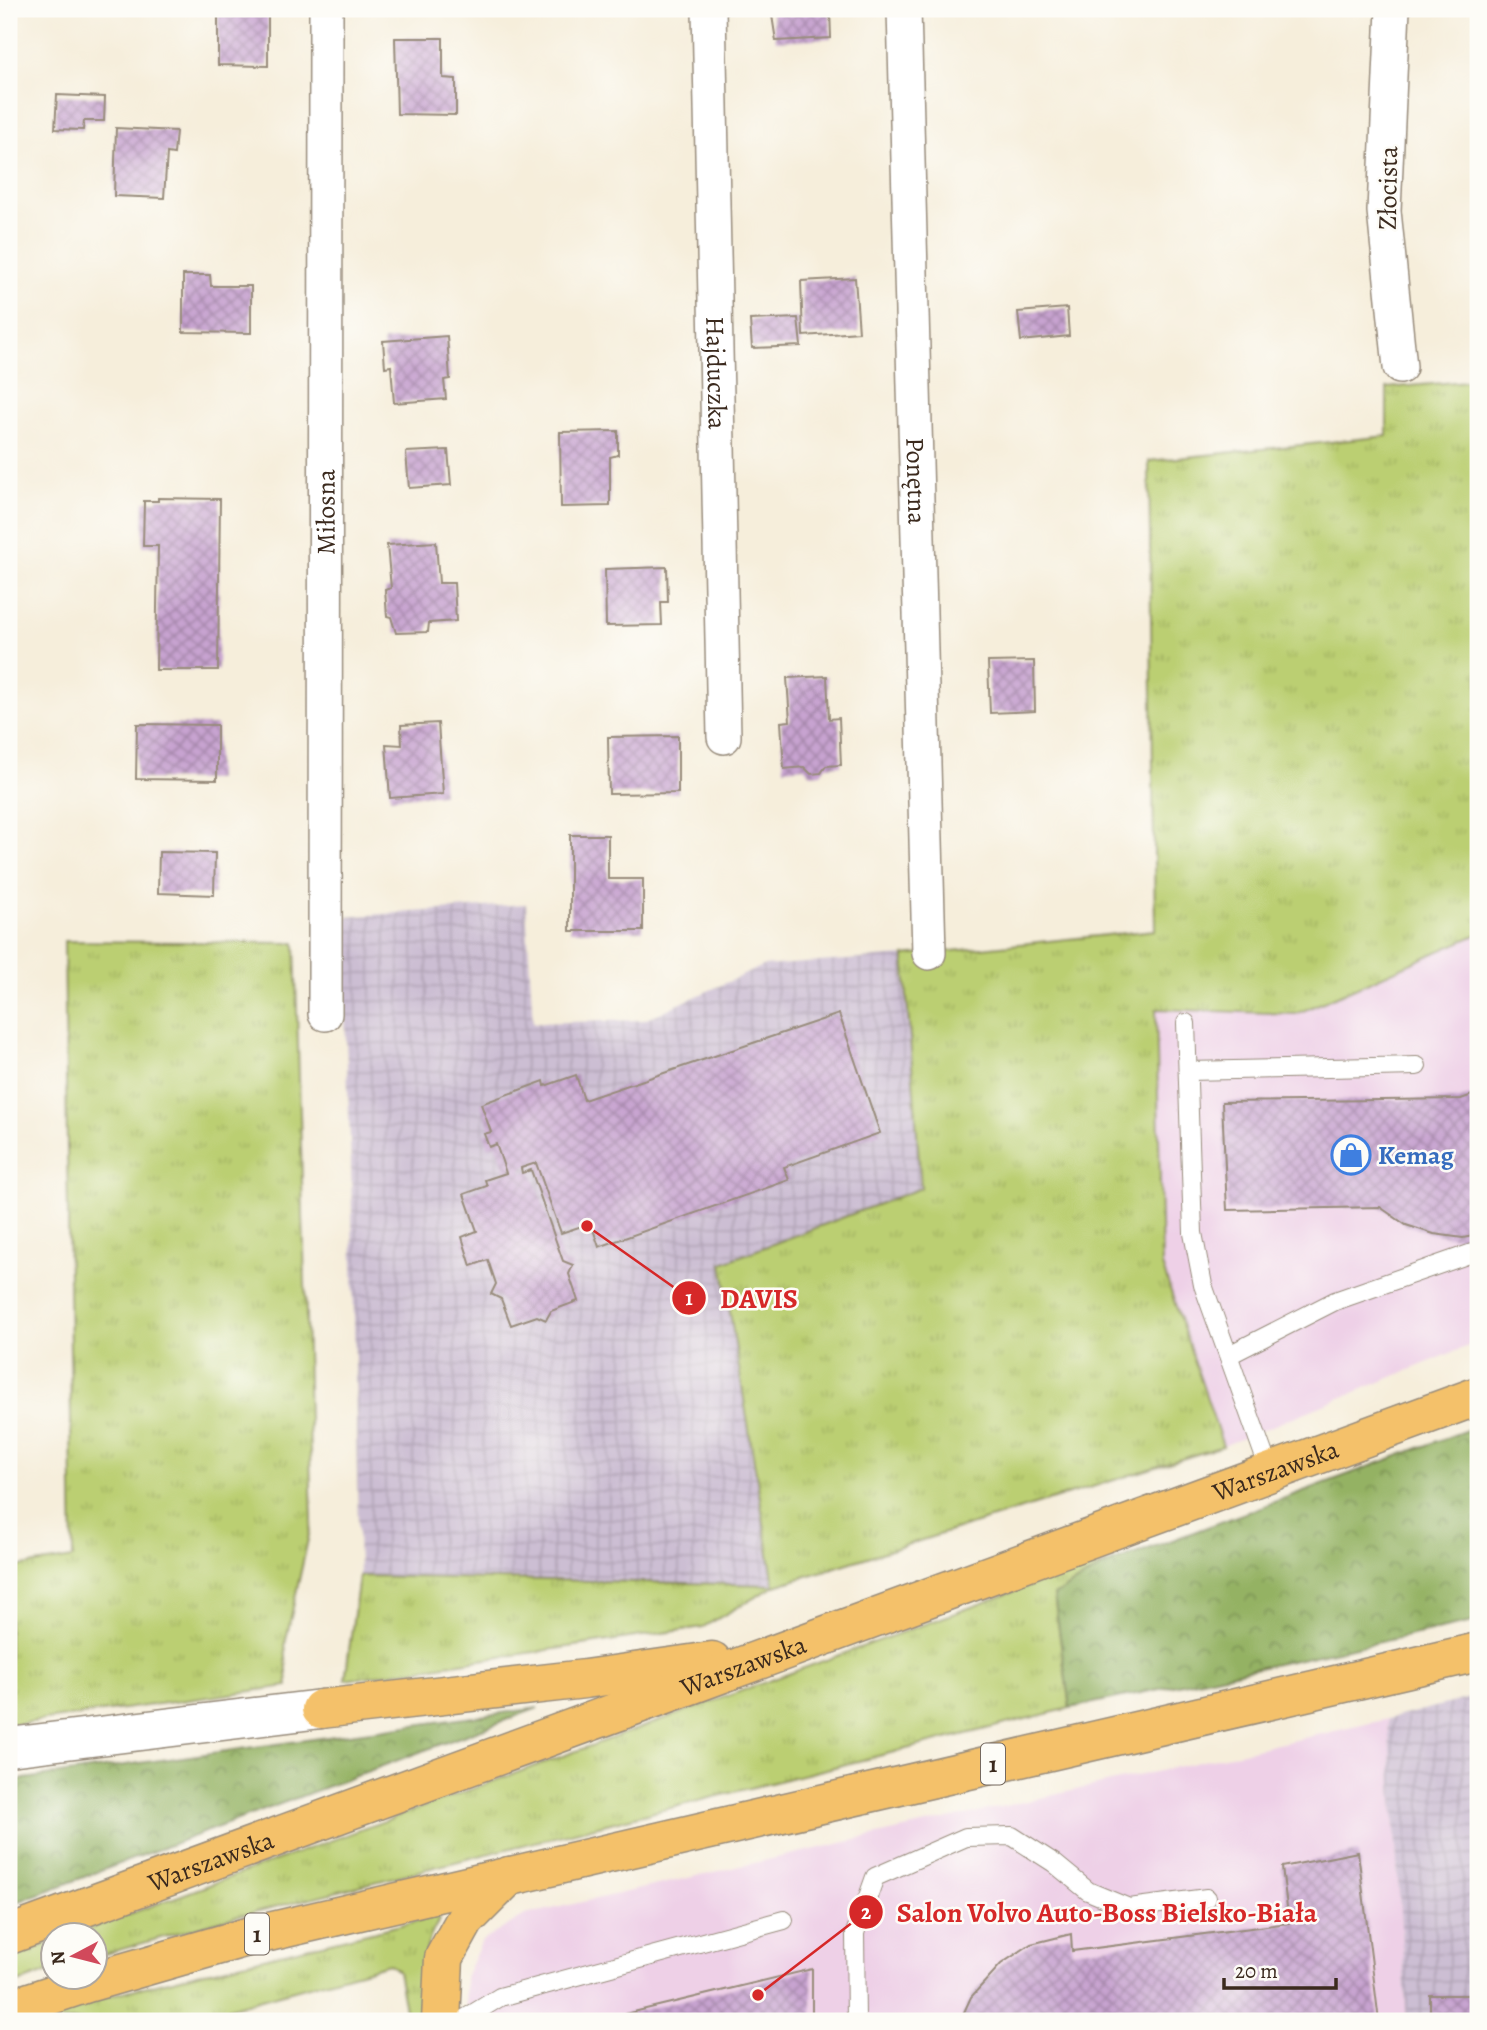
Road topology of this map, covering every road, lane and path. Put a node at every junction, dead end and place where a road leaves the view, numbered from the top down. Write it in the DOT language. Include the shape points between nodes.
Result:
graph roads {
  1 [pos="326,9"];
  2 [pos="709,9"];
  3 [pos="904,9"];
  4 [pos="1393,9"];
  5 [pos="1400,367"];
  6 [pos="724,737"];
  7 [pos="929,953"];
  8 [pos="325,1014"];
  9 [pos="1186,1023"];
  10 [pos="1417,1066"];
  11 [pos="1188,1071"];
  12 [pos="1478,1251"];
  13 [pos="1229,1356"];
  14 [pos="1478,1395"];
  15 [pos="1270,1472"];
  16 [pos="1478,1653"];
  17 [pos="770,1655"];
  18 [pos="321,1709"];
  19 [pos="9,1748"];
  20 [pos="509,1876"];
  21 [pos="1207,1898"];
  22 [pos="784,1920"];
  23 [pos="9,1935"];
  24 [pos="9,2009"];
  25 [pos="441,2021"];
  26 [pos="461,2021"];
  27 [pos="856,2021"];
  1 -- 8 [label="street, Miłosna"];
  2 -- 6 [label="street, Hajduczka"];
  3 -- 7 [label="street, Ponętna"];
  4 -- 5 [label="street, Złocista" via="1384,211"];
  9 -- 11 [label="lane"];
  10 -- 11 [label="lane"];
  11 -- 13 [label="lane" via="1193,1233 1203,1285"];
  12 -- 13 [label="lane" via="1335,1301"];
  13 -- 15 [label="lane"];
  14 -- 15 [label="main road, Warszawska"];
  15 -- 17 [label="main road, Warszawska"];
  16 -- 20 [label="main road, 1"];
  17 -- 18 [label="main road"];
  17 -- 23 [label="main road, Warszawska"];
  18 -- 19 [label="street"];
  20 -- 24 [label="main road, 1" via="247,1937"];
  20 -- 25 [label="main road" via="465,1920 444,1958"];
  21 -- 27 [label="lane" via="1129,1908 1088,1891 1012,1836 966,1837 875,1877 855,1933"];
  22 -- 26 [label="lane" via="500,1997"];
}
